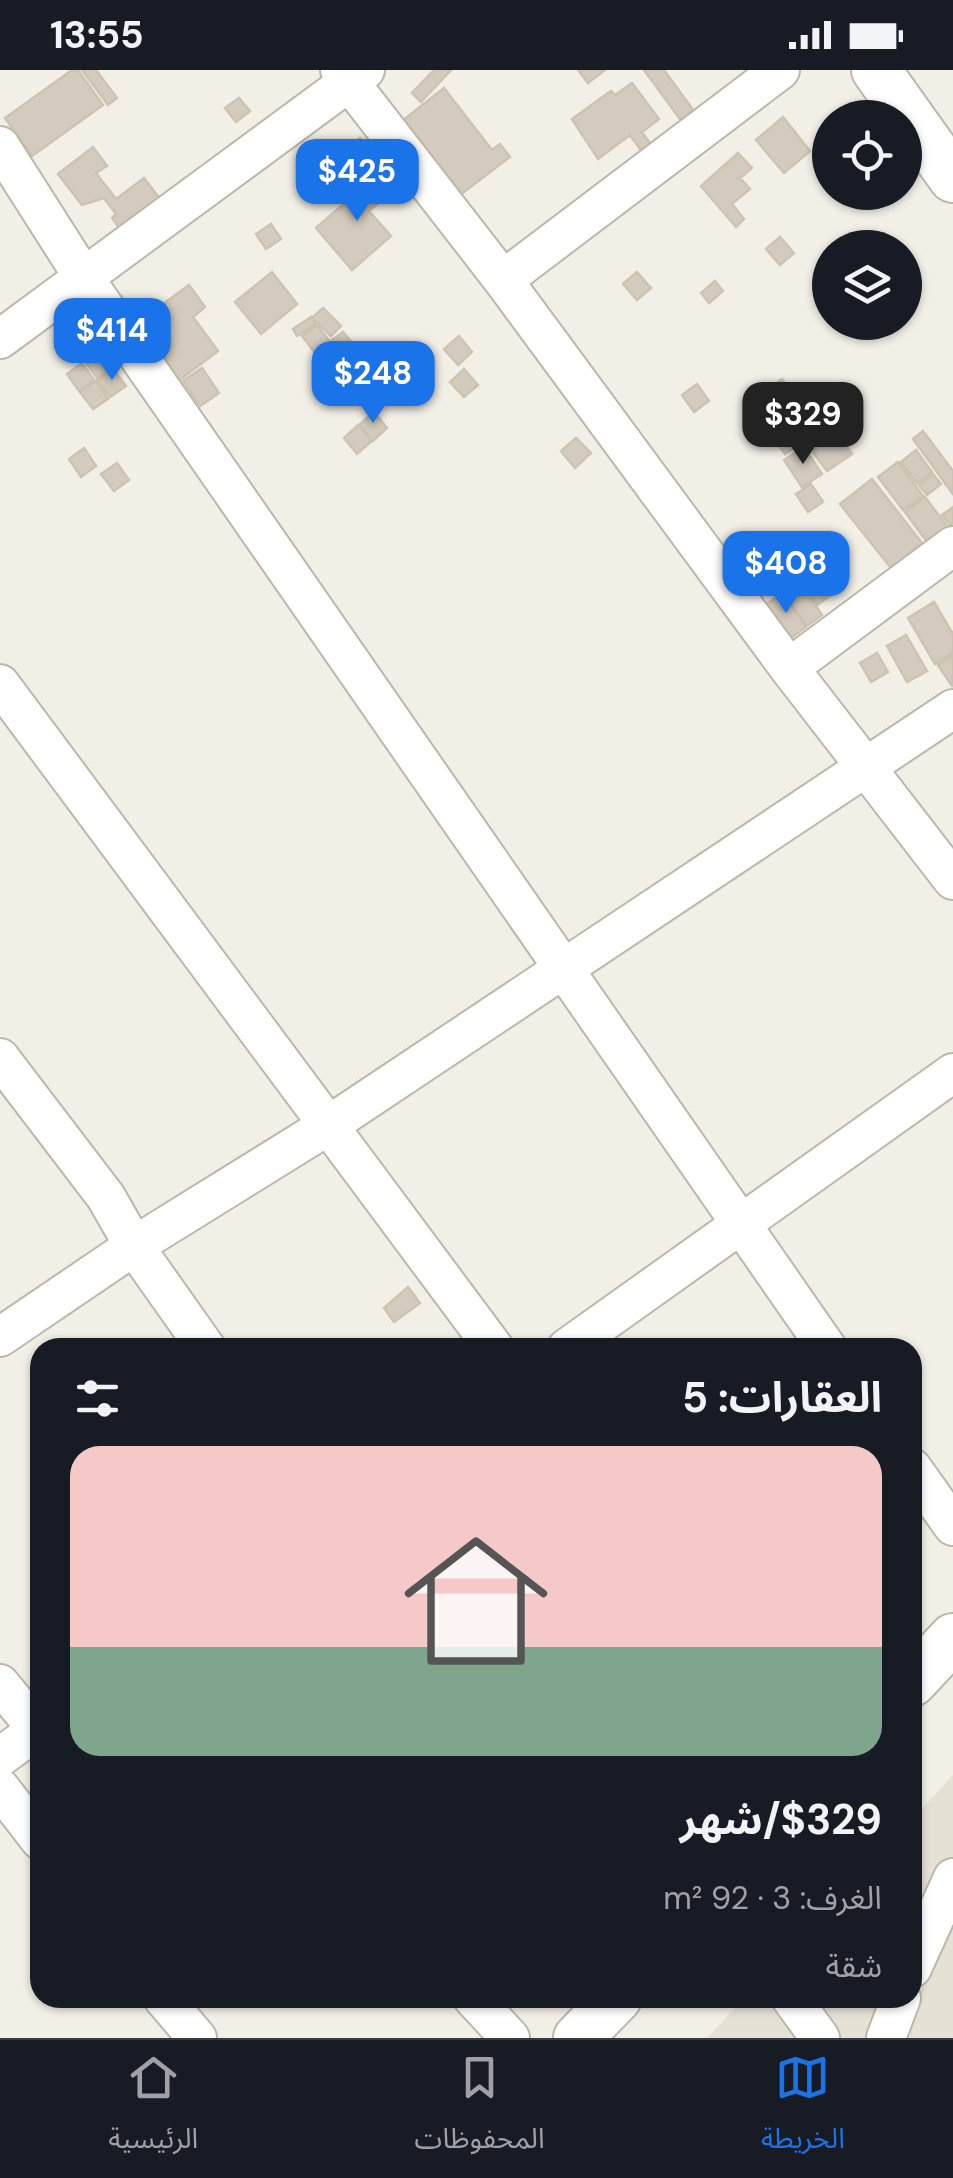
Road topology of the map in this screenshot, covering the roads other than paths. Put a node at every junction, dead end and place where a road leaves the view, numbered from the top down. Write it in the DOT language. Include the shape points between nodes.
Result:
graph roads {
  1 [pos="780,70"];
  2 [pos="876,70"];
  3 [pos="351,74"];
  4 [pos="0,146"];
  5 [pos="953,178"];
  6 [pos="82,275"];
  7 [pos="503,280"];
  8 [pos="0,339"];
  9 [pos="953,546"];
  10 [pos="789,668"];
  11 [pos="2,691"];
  12 [pos="953,710"];
  13 [pos="868,768"];
  14 [pos="953,880"];
  15 [pos="562,969"];
  16 [pos="0,1058"];
  17 [pos="953,1073"];
  18 [pos="329,1125"];
  19 [pos="740,1225"];
  20 [pos="134,1246"];
  21 [pos="0,1338"];
  22 [pos="199,1338"];
  23 [pos="487,1338"];
  24 [pos="581,1338"];
  25 [pos="820,1338"];
  26 [pos="922,1482"];
  27 [pos="953,1526"];
  28 [pos="953,1638"];
  29 [pos="922,1671"];
  30 [pos="0,1684"];
  31 [pos="30,1719"];
  32 [pos="30,1735"];
  33 [pos="0,1757"];
  34 [pos="0,1788"];
  35 [pos="30,1827"];
  36 [pos="953,1878"];
  37 [pos="922,1946"];
  38 [pos="172,2008"];
  39 [pos="482,2008"];
  40 [pos="607,2008"];
  41 [pos="799,2008"];
  42 [pos="896,2008"];
  43 [pos="198,2038"];
  44 [pos="510,2038"];
  45 [pos="578,2038"];
  46 [pos="820,2038"];
  47 [pos="886,2038"];
  1 -- 7 [label="street"];
  2 -- 5 [label="street"];
  3 -- 6 [label="street"];
  3 -- 7 [label="street"];
  4 -- 6 [label="street"];
  6 -- 8 [label="street"];
  6 -- 15 [label="street"];
  7 -- 10 [label="street"];
  9 -- 10 [label="street"];
  10 -- 13 [label="street"];
  11 -- 18 [label="street"];
  12 -- 13 [label="street"];
  13 -- 14 [label="street"];
  13 -- 15 [label="street"];
  15 -- 18 [label="street"];
  15 -- 19 [label="street"];
  16 -- 20 [label="street" via="106,1197"];
  17 -- 19 [label="street"];
  18 -- 20 [label="street"];
  18 -- 23 [label="street"];
  19 -- 24 [label="street"];
  19 -- 25 [label="street"];
  20 -- 21 [label="street"];
  20 -- 22 [label="street"];
  26 -- 27 [label="street"];
  28 -- 29 [label="street"];
  30 -- 31 [label="street"];
  32 -- 33 [label="street"];
  34 -- 35 [label="street"];
  36 -- 37 [label="street"];
  38 -- 43 [label="street"];
  39 -- 44 [label="street"];
  40 -- 45 [label="street"];
  41 -- 46 [label="street"];
  42 -- 47 [label="street"];
}
